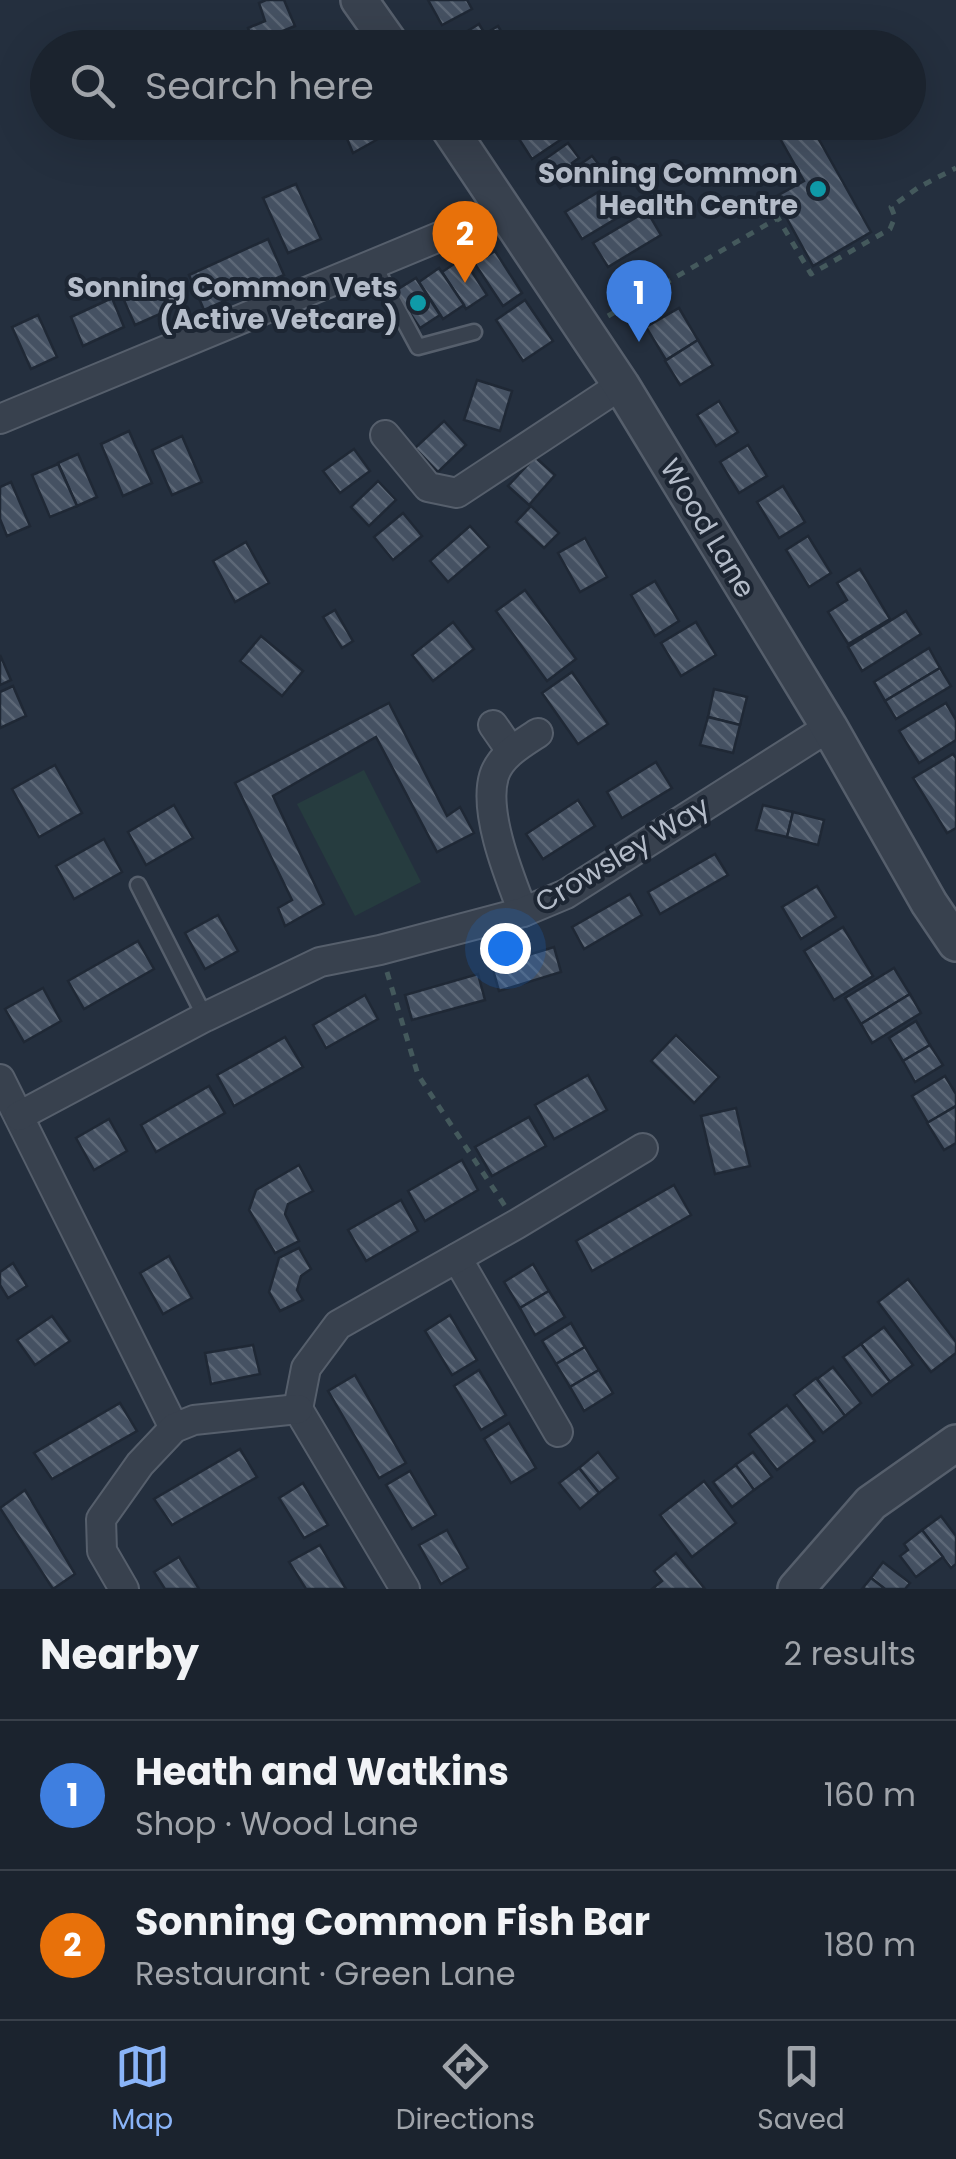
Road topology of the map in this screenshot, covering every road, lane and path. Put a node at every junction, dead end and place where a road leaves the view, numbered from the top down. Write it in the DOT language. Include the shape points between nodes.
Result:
graph roads {
  1 [pos="368,6"];
  2 [pos="382,30"];
  3 [pos="458,140"];
  4 [pos="956,168"];
  5 [pos="504,210"];
  6 [pos="374,265"];
  7 [pos="583,330"];
  8 [pos="474,332"];
  9 [pos="621,384"];
  10 [pos="0,418"];
  11 [pos="385,435"];
  12 [pos="493,725"];
  13 [pos="829,727"];
  14 [pos="538,734"];
  15 [pos="511,751"];
  16 [pos="138,885"];
  17 [pos="523,912"];
  18 [pos="956,943"];
  19 [pos="380,950"];
  20 [pos="205,1018"];
  21 [pos="0,1079"];
  22 [pos="19,1116"];
  23 [pos="642,1148"];
  24 [pos="517,1224"];
  25 [pos="458,1258"];
  26 [pos="298,1409"];
  27 [pos="174,1428"];
  28 [pos="558,1432"];
  29 [pos="956,1442"];
  30 [pos="124,1589"];
  31 [pos="405,1589"];
  32 [pos="796,1589"];
  1 -- 2 [label="street"];
  3 -- 5 [label="street, Wood Lane"];
  4 -- 7 [label="path" via="891,207 890,230 811,274 778,218"];
  5 -- 6 [label="street"];
  5 -- 7 [label="street, Wood Lane"];
  6 -- 8 [label="lane" via="418,347"];
  6 -- 10 [label="street"];
  7 -- 9 [label="street, Wood Lane"];
  9 -- 11 [label="street" via="457,493 428,487"];
  9 -- 13 [label="street, Wood Lane"];
  12 -- 15 [label="street"];
  13 -- 17 [label="street, Crowsley Way" via="566,894"];
  13 -- 18 [label="street, Wood Lane"];
  14 -- 15 [label="street"];
  15 -- 17 [label="street" via="494,776 494,808 499,848"];
  16 -- 20 [label="lane"];
  17 -- 19 [label="street, Crowsley Way"];
  19 -- 20 [label="street, Crowsley Way" via="320,962"];
  19 -- 24 [label="path" via="418,1075"];
  20 -- 22 [label="street, Crowsley Way"];
  21 -- 22 [label="street"];
  22 -- 27 [label="street"];
  23 -- 24 [label="street"];
  24 -- 25 [label="street"];
  25 -- 26 [label="street" via="338,1325 306,1368"];
  25 -- 28 [label="street"];
  26 -- 27 [label="street"];
  26 -- 31 [label="street"];
  27 -- 30 [label="street" via="101,1519 102,1551"];
  29 -- 32 [label="street" via="871,1503"];
}
